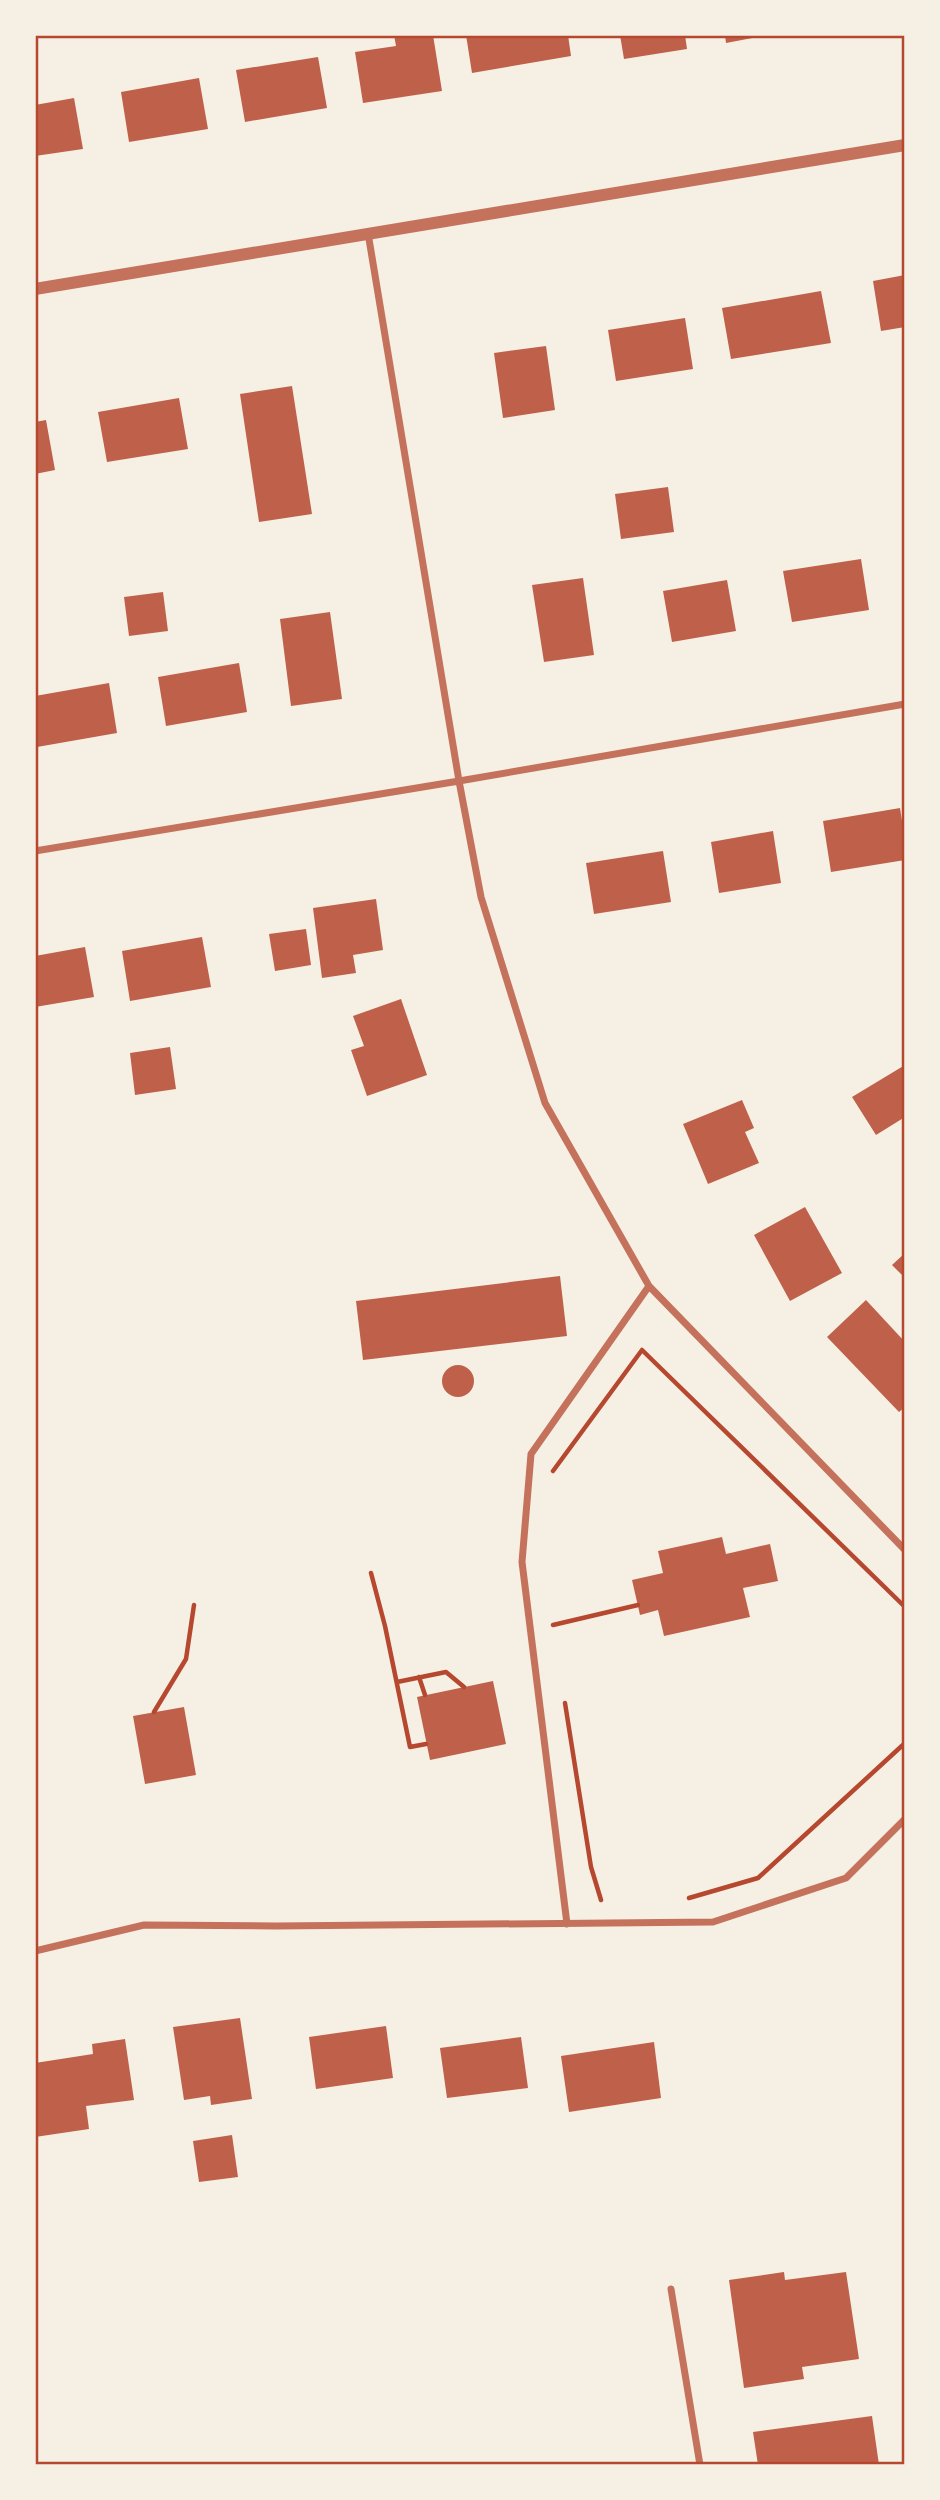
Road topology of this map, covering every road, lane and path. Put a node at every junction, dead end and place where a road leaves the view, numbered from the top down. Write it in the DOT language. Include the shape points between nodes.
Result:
graph roads {
  1 [pos="905,145"];
  2 [pos="368,233"];
  3 [pos="35,289"];
  4 [pos="905,704"];
  5 [pos="459,781"];
  6 [pos="35,851"];
  7 [pos="649,1286"];
  8 [pos="550,1475"];
  9 [pos="905,1550"];
  10 [pos="371,1573"];
  11 [pos="194,1605"];
  12 [pos="638,1605"];
  13 [pos="905,1607"];
  14 [pos="555,1638"];
  15 [pos="419,1677"];
  16 [pos="397,1682"];
  17 [pos="464,1687"];
  18 [pos="563,1692"];
  19 [pos="425,1695"];
  20 [pos="153,1712"];
  21 [pos="905,1743"];
  22 [pos="426,1744"];
  23 [pos="905,1819"];
  24 [pos="681,1900"];
  25 [pos="602,1905"];
  26 [pos="567,1924"];
  27 [pos="35,1951"];
  28 [pos="671,2289"];
  29 [pos="700,2465"];
  1 -- 2 [label="street"];
  2 -- 3 [label="street"];
  2 -- 5 [label="street"];
  4 -- 5 [label="street"];
  5 -- 6 [label="street"];
  5 -- 7 [label="street" via="481,897 545,1103"];
  7 -- 9 [label="street"];
  7 -- 26 [label="street" via="531,1454 522,1562"];
  8 -- 13 [label="path" via="642,1350"];
  10 -- 16 [label="path"];
  11 -- 20 [label="path" via="186,1659"];
  12 -- 14 [label="path" via="552,1625"];
  15 -- 16 [label="path"];
  15 -- 17 [label="path" via="446,1672"];
  15 -- 19 [label="path"];
  16 -- 22 [label="path" via="410,1747"];
  18 -- 25 [label="path" via="591,1867"];
  21 -- 24 [label="path" via="758,1878"];
  23 -- 26 [label="street" via="846,1878 713,1922"];
  26 -- 27 [label="street" via="144,1925"];
  28 -- 29 [label="street"];
}
